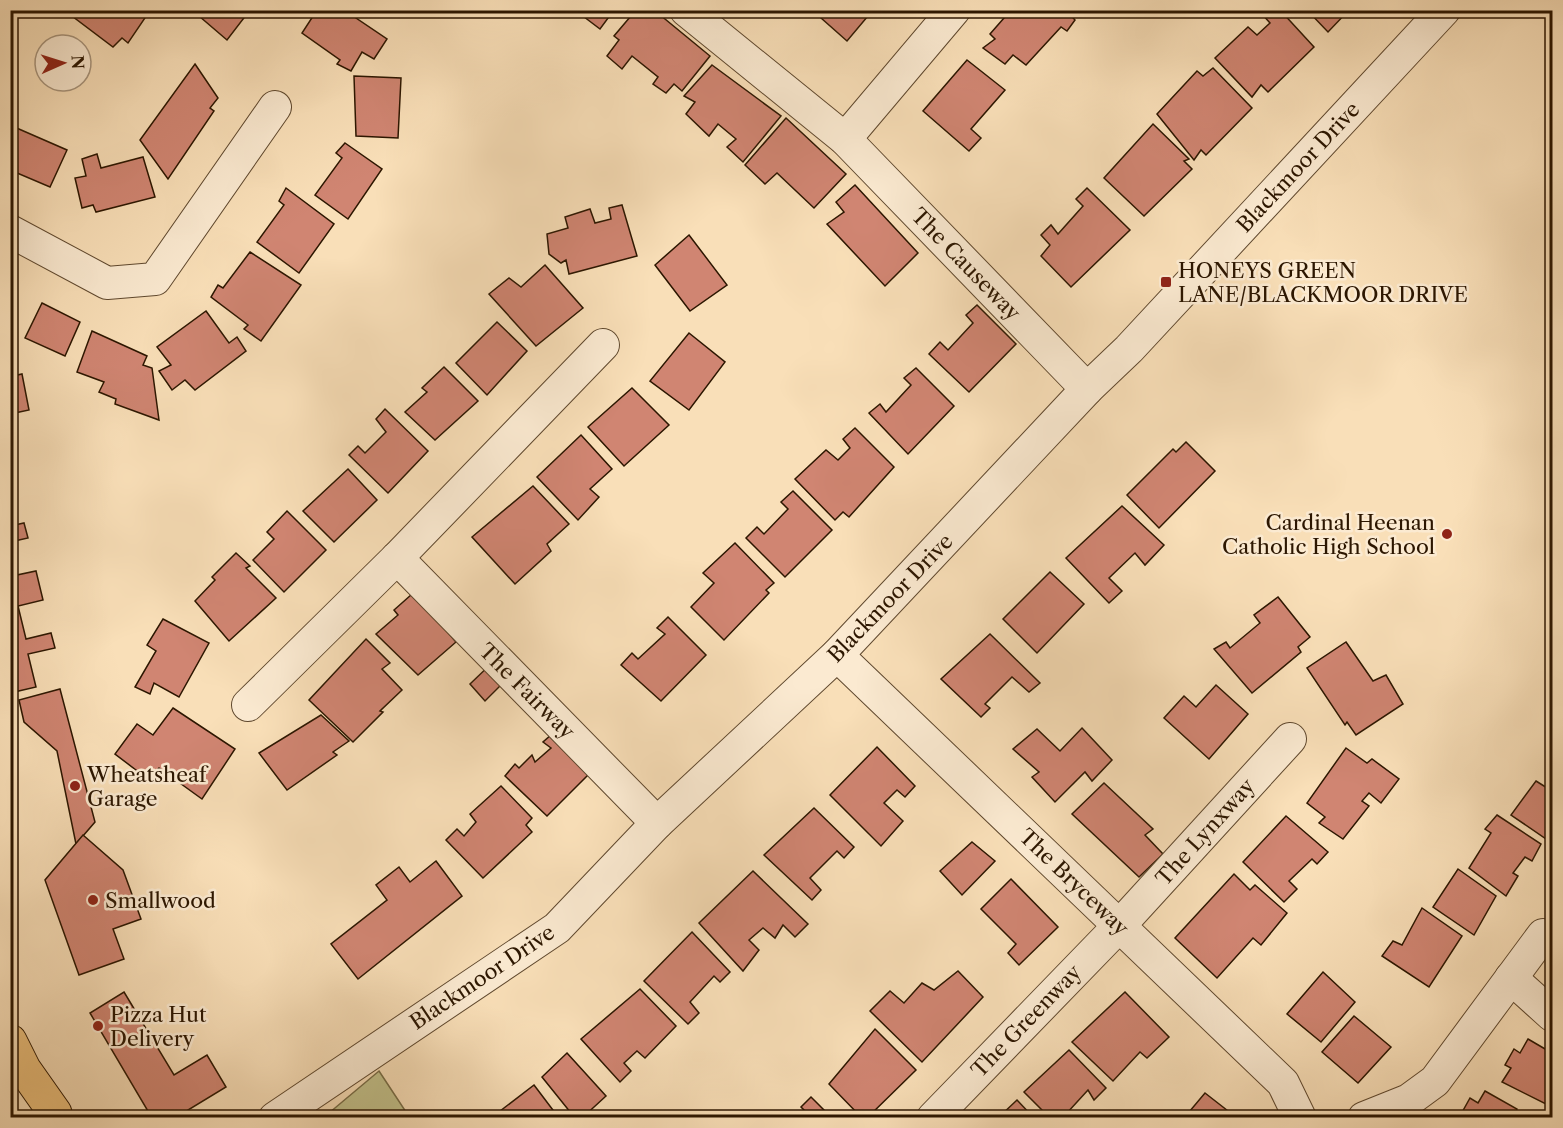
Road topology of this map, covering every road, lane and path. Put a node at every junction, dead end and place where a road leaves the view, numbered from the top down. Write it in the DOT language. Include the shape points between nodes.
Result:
graph roads {
  1 [pos="686,10"];
  2 [pos="954,10"];
  3 [pos="1444,10"];
  4 [pos="275,107"];
  5 [pos="845,139"];
  6 [pos="10,231"];
  7 [pos="603,345"];
  8 [pos="1087,389"];
  9 [pos="397,558"];
  10 [pos="837,655"];
  11 [pos="248,705"];
  12 [pos="1290,739"];
  13 [pos="657,823"];
  14 [pos="1120,925"];
  15 [pos="1543,934"];
  16 [pos="1511,978"];
  17 [pos="1552,1015"];
  18 [pos="10,1041"];
  19 [pos="10,1079"];
  20 [pos="57,1115"];
  21 [pos="275,1118"];
  22 [pos="933,1118"];
  23 [pos="1300,1118"];
  24 [pos="1364,1118"];
  1 -- 5 [label="street, The Causeway"];
  2 -- 5 [label="street"];
  3 -- 8 [label="street, Blackmoor Drive" via="1129,349"];
  4 -- 6 [label="street" via="155,279 107,283"];
  5 -- 8 [label="street, The Causeway"];
  7 -- 9 [label="street"];
  8 -- 10 [label="street, Blackmoor Drive"];
  9 -- 11 [label="street"];
  9 -- 13 [label="street, The Fairway"];
  10 -- 13 [label="street, Blackmoor Drive"];
  10 -- 14 [label="street, The Bryceway"];
  12 -- 14 [label="street, The Lynxway"];
  13 -- 21 [label="street, Blackmoor Drive" via="557,928"];
  14 -- 22 [label="street, The Greenway"];
  14 -- 23 [label="street, The Bryceway" via="1283,1083"];
  15 -- 16 [label="street"];
  16 -- 17 [label="street"];
  16 -- 24 [label="street" via="1435,1081 1408,1100"];
  18 -- 20 [label="highway" via="24,1069"];
  19 -- 20 [label="highway"];
}
